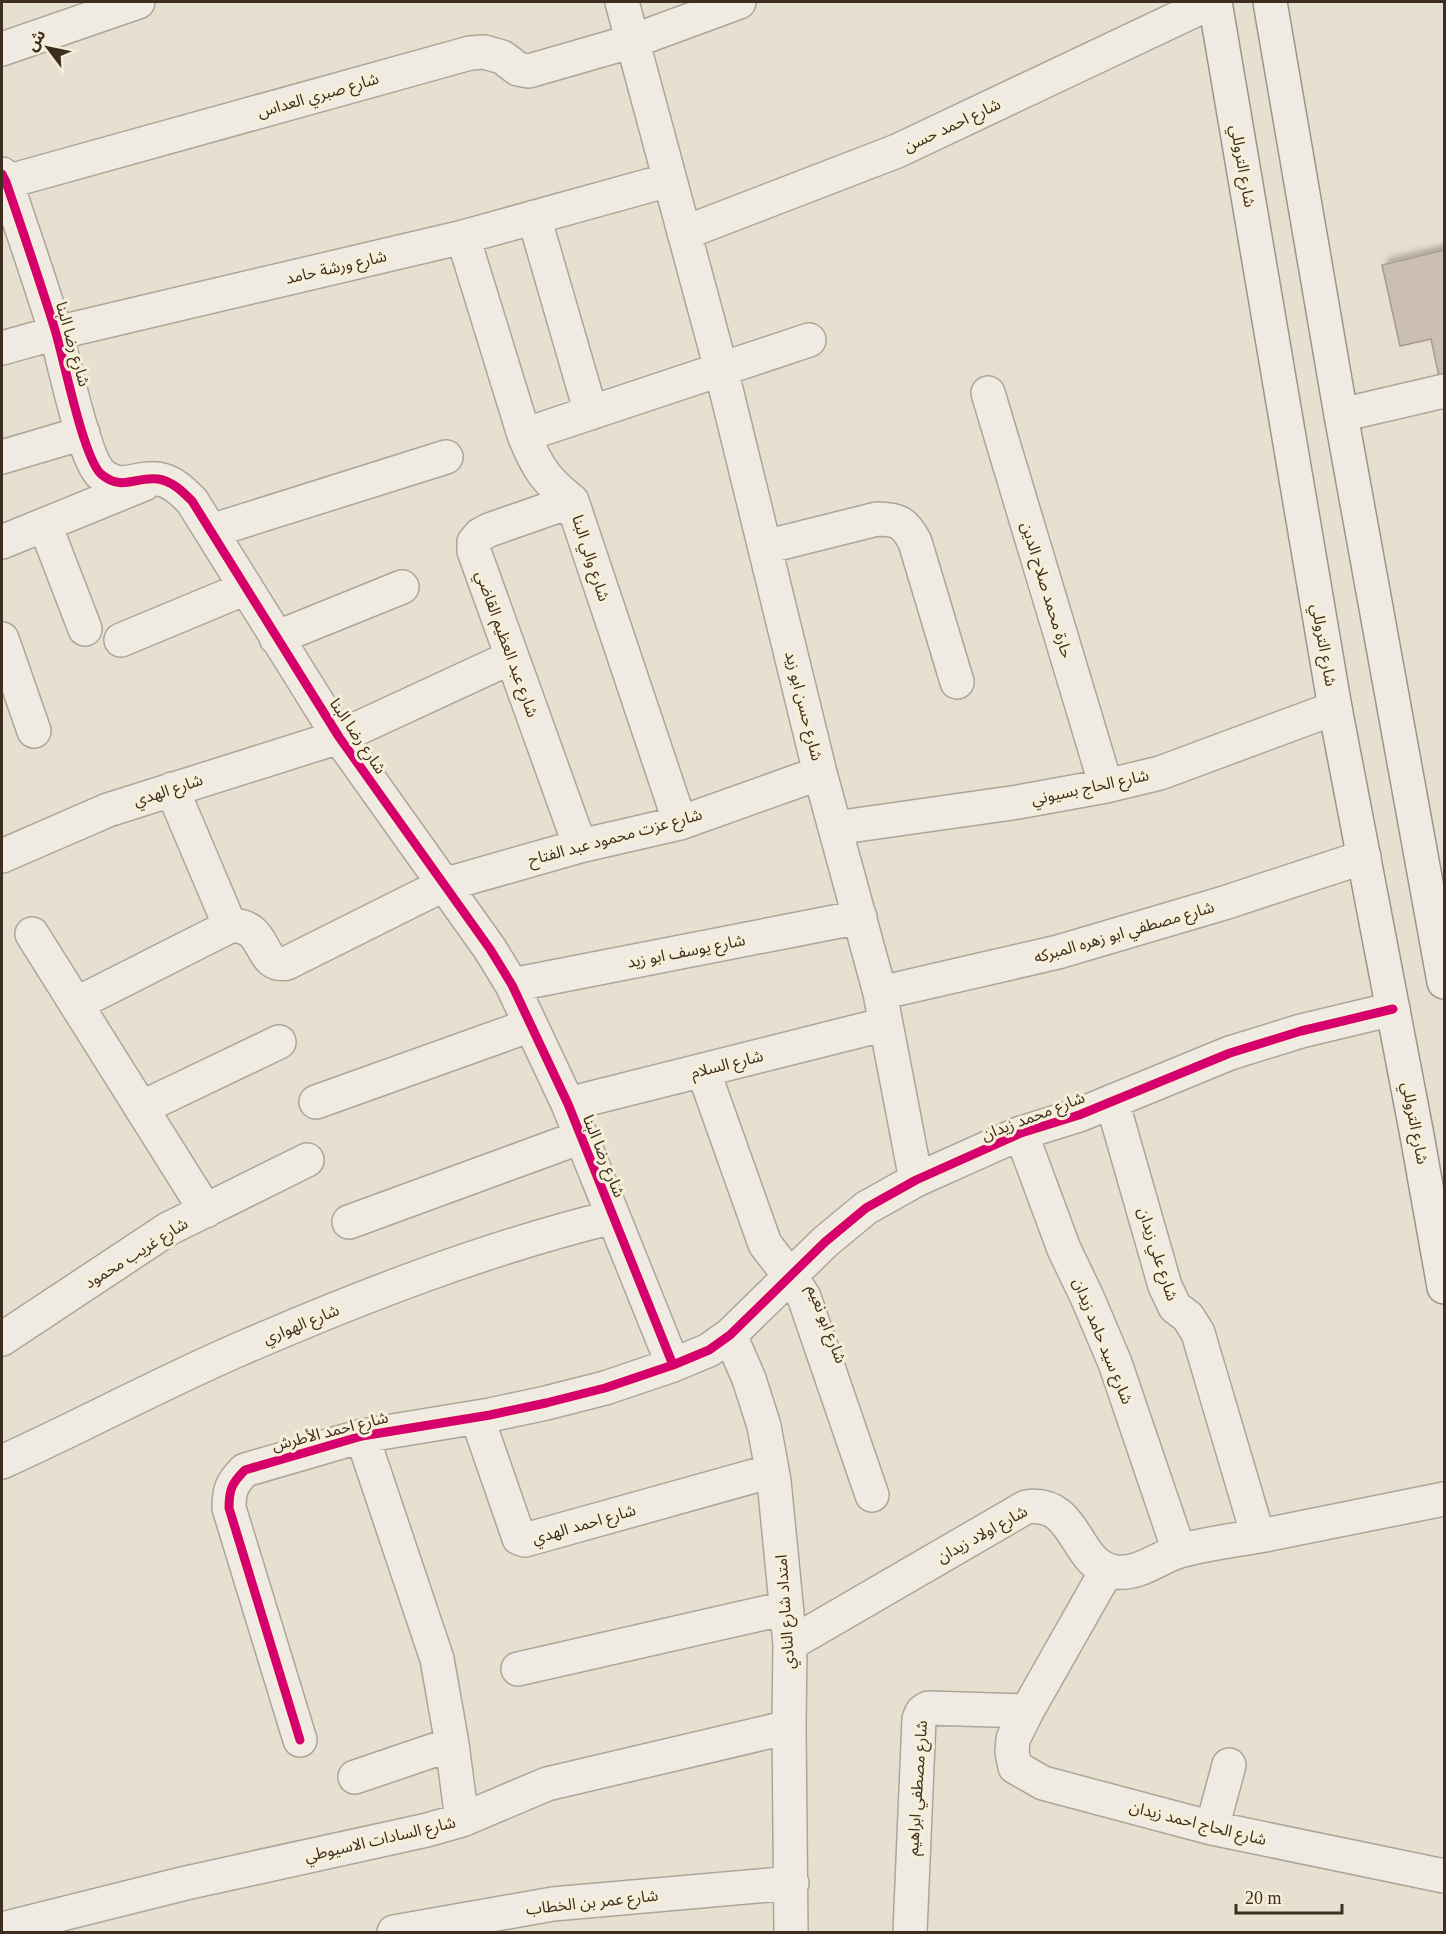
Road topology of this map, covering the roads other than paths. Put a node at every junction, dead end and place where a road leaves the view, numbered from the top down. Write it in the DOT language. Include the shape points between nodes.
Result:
graph roads {
  1 [pos="138,2"];
  2 [pos="622,2"];
  3 [pos="739,2"];
  4 [pos="1214,2"];
  5 [pos="1270,2"];
  6 [pos="633,41"];
  7 [pos="2,49"];
  8 [pos="669,180"];
  9 [pos="3,181"];
  10 [pos="534,217"];
  11 [pos="684,233"];
  12 [pos="463,237"];
  13 [pos="56,333"];
  14 [pos="809,340"];
  15 [pos="2,348"];
  16 [pos="721,369"];
  17 [pos="1444,391"];
  18 [pos="988,393"];
  19 [pos="591,413"];
  20 [pos="1341,415"];
  21 [pos="83,433"];
  22 [pos="524,435"];
  23 [pos="2,457"];
  24 [pos="446,457"];
  25 [pos="157,479"];
  26 [pos="572,501"];
  27 [pos="45,525"];
  28 [pos="211,531"];
  29 [pos="2,542"];
  30 [pos="765,548"];
  31 [pos="402,587"];
  32 [pos="246,588"];
  33 [pos="85,629"];
  34 [pos="276,638"];
  35 [pos="2,639"];
  36 [pos="120,640"];
  37 [pos="512,657"];
  38 [pos="957,682"];
  39 [pos="1335,708"];
  40 [pos="34,731"];
  41 [pos="339,737"];
  42 [pos="820,773"];
  43 [pos="1106,786"];
  44 [pos="172,789"];
  45 [pos="680,823"];
  46 [pos="835,828"];
  47 [pos="580,846"];
  48 [pos="2,856"];
  49 [pos="1364,857"];
  50 [pos="443,885"];
  51 [pos="860,917"];
  52 [pos="230,926"];
  53 [pos="32,934"];
  54 [pos="1444,982"];
  55 [pos="512,985"];
  56 [pos="76,1004"];
  57 [pos="883,1009"];
  58 [pos="1393,1009"];
  59 [pos="531,1024"];
  60 [pos="279,1042"];
  61 [pos="703,1070"];
  62 [pos="1112,1101"];
  63 [pos="316,1102"];
  64 [pos="568,1104"];
  65 [pos="141,1108"];
  66 [pos="1021,1133"];
  67 [pos="581,1137"];
  68 [pos="307,1160"];
  69 [pos="916,1180"];
  70 [pos="206,1211"];
  71 [pos="613,1217"];
  72 [pos="349,1222"];
  73 [pos="790,1276"];
  74 [pos="1444,1287"];
  75 [pos="730,1335"];
  76 [pos="2,1339"];
  77 [pos="673,1365"];
  78 [pos="477,1417"];
  79 [pos="362,1436"];
  80 [pos="2,1462"];
  81 [pos="772,1471"];
  82 [pos="872,1495"];
  83 [pos="1444,1500"];
  84 [pos="1258,1536"];
  85 [pos="1179,1551"];
  86 [pos="1107,1570"];
  87 [pos="786,1608"];
  88 [pos="790,1644"];
  89 [pos="519,1669"];
  90 [pos="1027,1711"];
  91 [pos="789,1727"];
  92 [pos="300,1740"];
  93 [pos="452,1744"];
  94 [pos="1229,1764"];
  95 [pos="355,1777"];
  96 [pos="462,1820"];
  97 [pos="1212,1828"];
  98 [pos="1444,1876"];
  99 [pos="792,1883"];
  100 [pos="2,1929"];
  101 [pos="394,1932"];
  102 [pos="791,1932"];
  103 [pos="910,1932"];
  1 -- 7 [label="street"];
  2 -- 6 [label="street, شارع حسن ابو زيد"];
  3 -- 6 [label="street, شارع صبري العداس"];
  4 -- 11 [label="street, شارع احمد حسن" via="897,151"];
  4 -- 39 [label="street, شارع التروللي"];
  5 -- 20 [label="street"];
  6 -- 8 [label="street, شارع حسن ابو زيد"];
  6 -- 9 [label="street, شارع صبري العداس" via="529,71 518,69 502,57 470,53"];
  8 -- 10 [label="street, شارع ورشة حامد"];
  8 -- 11 [label="street, شارع حسن ابو زيد"];
  9 -- 13 [label="street, شارع رضا البنا"];
  10 -- 12 [label="street, شارع ورشة حامد"];
  10 -- 19 [label="street"];
  11 -- 16 [label="street, شارع حسن ابو زيد"];
  12 -- 13 [label="street, شارع ورشة حامد"];
  12 -- 22 [label="street, شارع والي البنا"];
  13 -- 15 [label="street, شارع ورشة حامد"];
  13 -- 21 [label="street, شارع رضا البنا"];
  14 -- 16 [label="street"];
  16 -- 19 [label="street"];
  16 -- 30 [label="street, شارع حسن ابو زيد"];
  17 -- 20 [label="street"];
  18 -- 43 [label="street, حارة محمد صلاح الدين"];
  19 -- 22 [label="street"];
  20 -- 54 [label="street"];
  21 -- 23 [label="street"];
  21 -- 25 [label="street, شارع رضا البنا" via="99,472 109,480 122,484"];
  22 -- 26 [label="street, شارع والي البنا" via="534,461 550,484"];
  24 -- 28 [label="street"];
  25 -- 27 [label="street"];
  25 -- 28 [label="street, شارع رضا البنا" via="182,491"];
  26 -- 37 [label="street, شارع عبد العظيم القاضي" via="489,530 474,543"];
  26 -- 45 [label="street, شارع والي البنا"];
  27 -- 29 [label="street"];
  27 -- 33 [label="street"];
  28 -- 32 [label="street, شارع رضا البنا"];
  30 -- 38 [label="street" via="877,519 893,519 908,528"];
  30 -- 42 [label="street, شارع حسن ابو زيد"];
  31 -- 34 [label="street"];
  32 -- 34 [label="street, شارع رضا البنا"];
  32 -- 36 [label="street"];
  34 -- 41 [label="street, شارع رضا البنا"];
  35 -- 40 [label="street"];
  37 -- 41 [label="street, شارع الهدي"];
  37 -- 47 [label="street, شارع عبد العظيم القاضي"];
  39 -- 43 [label="street, شارع الحاج بسيوني" via="1160,773"];
  39 -- 49 [label="street, شارع التروللي"];
  41 -- 44 [label="street, شارع الهدي"];
  41 -- 50 [label="street, شارع رضا البنا"];
  42 -- 45 [label="street, شارع عزت محمود عبد الفتاح"];
  42 -- 46 [label="street, شارع حسن ابو زيد"];
  43 -- 46 [label="street, شارع الحاج بسيوني"];
  44 -- 48 [label="street, شارع الهدي" via="108,810"];
  44 -- 52 [label="street"];
  45 -- 47 [label="street, شارع عزت محمود عبد الفتاح"];
  46 -- 51 [label="street, شارع حسن ابو زيد"];
  47 -- 50 [label="street, شارع عزت محمود عبد الفتاح"];
  49 -- 57 [label="street, شارع مصطفي ابو زهره المبركه"];
  49 -- 58 [label="street, شارع التروللي"];
  50 -- 52 [label="street, شارع عزت محمود عبد الفتاح" via="283,964 271,961 252,930"];
  50 -- 55 [label="street, شارع رضا البنا"];
  51 -- 55 [label="street, شارع يوسف ابو زيد"];
  51 -- 57 [label="street, شارع حسن ابو زيد"];
  52 -- 56 [label="street"];
  53 -- 56 [label="street"];
  55 -- 59 [label="street, شارع رضا البنا"];
  56 -- 65 [label="street"];
  57 -- 61 [label="street, شارع السلام"];
  57 -- 69 [label="street, شارع حسن ابو زيد"];
  58 -- 62 [label="street, شارع محمد زيدان" via="1230,1053"];
  58 -- 74 [label="street, شارع التروللي"];
  59 -- 63 [label="street"];
  59 -- 64 [label="street, شارع رضا البنا"];
  60 -- 65 [label="street"];
  61 -- 64 [label="street, شارع السلام"];
  61 -- 73 [label="street, شارع ابو نعيم" via="765,1244"];
  62 -- 66 [label="street, شارع محمد زيدان"];
  62 -- 84 [label="street, شارع علي زيدان" via="1165,1286 1175,1307 1188,1317 1198,1333"];
  64 -- 67 [label="street, شارع رضا البنا"];
  65 -- 70 [label="street"];
  66 -- 69 [label="street, شارع محمد زيدان"];
  66 -- 85 [label="street, شارع سيد حامد زيدان" via="1064,1249 1115,1363"];
  67 -- 71 [label="street, شارع رضا البنا"];
  67 -- 72 [label="street"];
  68 -- 70 [label="street, شارع غريب محمود"];
  69 -- 73 [label="street, شارع محمد زيدان" via="866,1208"];
  70 -- 76 [label="street, شارع غريب محمود" via="168,1229"];
  71 -- 77 [label="street, شارع رضا البنا"];
  71 -- 80 [label="street, شارع الهواري" via="557,1231 388,1288 240,1349"];
  73 -- 75 [label="street, شارع محمد زيدان"];
  73 -- 82 [label="street, شارع ابو نعيم" via="804,1297"];
  75 -- 77 [label="street, شارع احمد الأطرش" via="709,1350"];
  75 -- 81 [label="street, امتداد شارع النادي" via="764,1426"];
  77 -- 78 [label="street, شارع احمد الأطرش" via="605,1388"];
  78 -- 79 [label="street, شارع احمد الأطرش"];
  78 -- 81 [label="street, شارع احمد الهدي" via="519,1538 525,1540"];
  79 -- 92 [label="street, شارع احمد الأطرش" via="245,1470 229,1490 229,1508"];
  79 -- 93 [label="street" via="437,1659"];
  81 -- 87 [label="street, امتداد شارع النادي"];
  83 -- 84 [label="street"];
  84 -- 85 [label="street"];
  85 -- 86 [label="street" via="1135,1571"];
  86 -- 88 [label="street, شارع اولاد زيدان" via="1092,1559 1066,1521 1052,1510 1039,1505 1026,1507"];
  86 -- 90 [label="street, شارع الحاج احمد زيدان"];
  87 -- 88 [label="street, امتداد شارع النادي"];
  87 -- 89 [label="street"];
  88 -- 91 [label="street, امتداد شارع النادي"];
  90 -- 97 [label="street, شارع الحاج احمد زيدان" via="1013,1739 1012,1752 1015,1767 1027,1776 1043,1784"];
  90 -- 103 [label="street, شارع مصطفي ابراهيم" via="928,1708 922,1712"];
  91 -- 96 [label="street, شارع السادات الاسيوطي" via="547,1784"];
  91 -- 99 [label="street, امتداد شارع النادي"];
  93 -- 95 [label="street"];
  93 -- 96 [label="street"];
  94 -- 97 [label="street"];
  96 -- 100 [label="street, شارع السادات الاسيوطي"];
  97 -- 98 [label="street, شارع الحاج احمد زيدان"];
  99 -- 101 [label="street, شارع عمر بن الخطاب" via="553,1904"];
  99 -- 102 [label="street, امتداد شارع النادي"];
}
